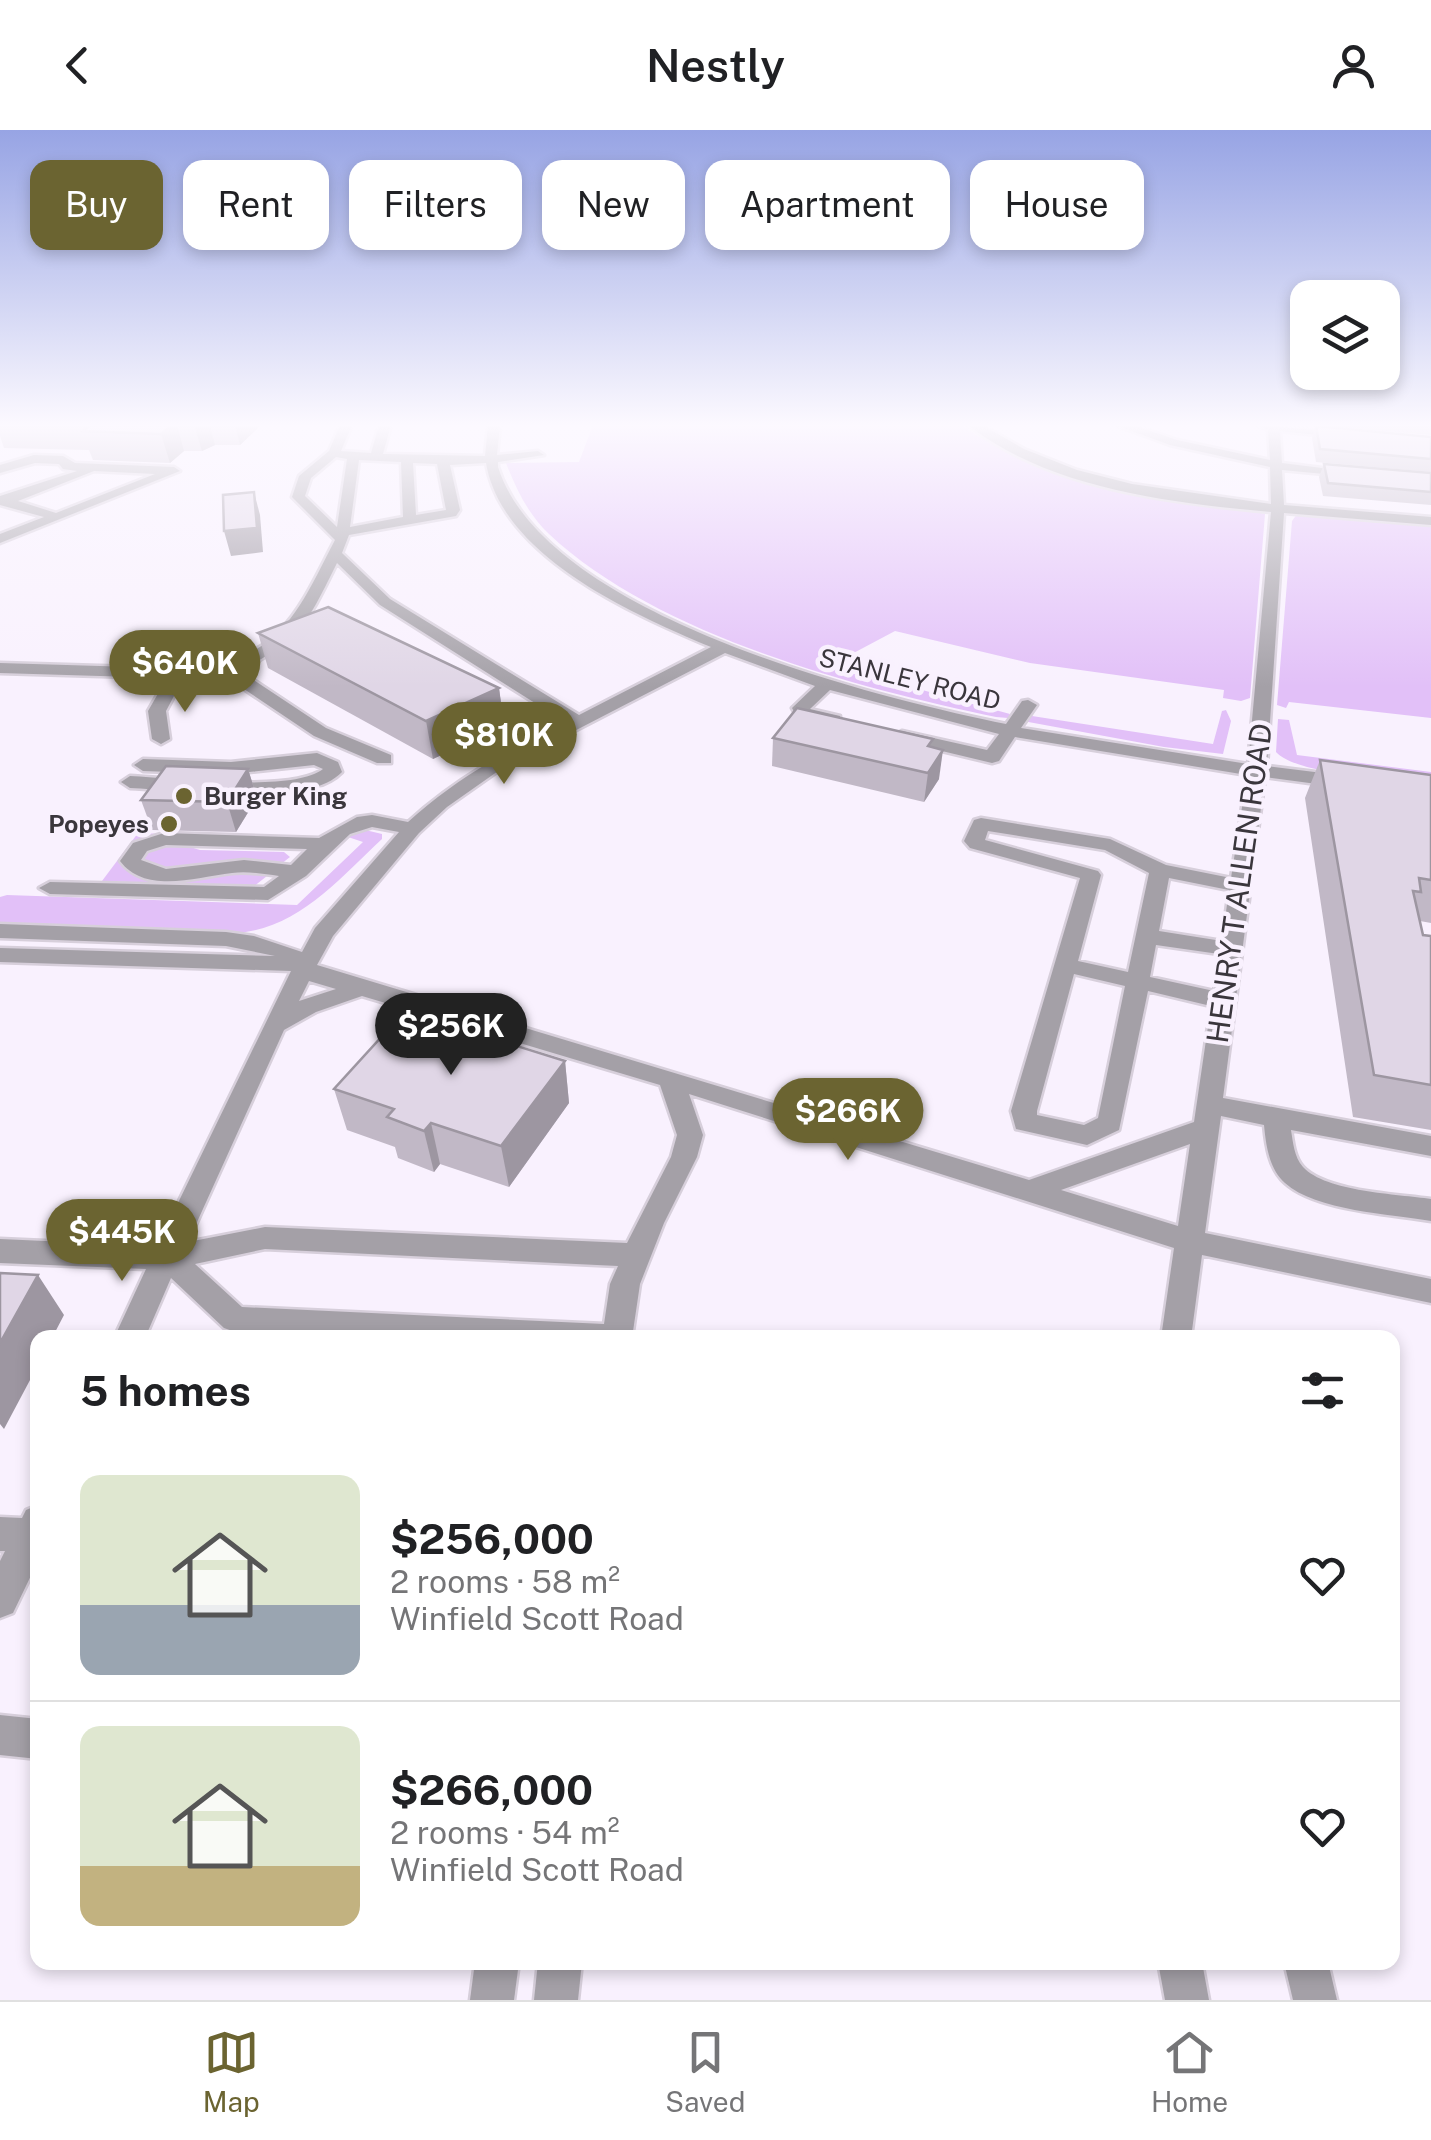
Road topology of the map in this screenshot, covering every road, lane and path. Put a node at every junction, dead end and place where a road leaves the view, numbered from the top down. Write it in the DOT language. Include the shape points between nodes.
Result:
graph roads {
  1 [pos="43,512"];
  2 [pos="67,512"];
  3 [pos="315,512"];
  4 [pos="345,512"];
  5 [pos="410,512"];
  6 [pos="444,512"];
  7 [pos="515,512"];
  8 [pos="1278,512"];
  9 [pos="1336,512"];
  10 [pos="57,516"];
  11 [pos="410,521"];
  12 [pos="1431,521"];
  13 [pos="0,539"];
  14 [pos="341,541"];
  15 [pos="724,647"];
  16 [pos="0,668"];
  17 [pos="225,669"];
  18 [pos="177,675"];
  19 [pos="826,685"];
  20 [pos="1028,704"];
  21 [pos="578,722"];
  22 [pos="862,727"];
  23 [pos="1010,730"];
  24 [pos="881,731"];
  25 [pos="162,739"];
  26 [pos="384,759"];
  27 [pos="143,764"];
  28 [pos="1257,770"];
  29 [pos="130,782"];
  30 [pos="1361,784"];
  31 [pos="412,829"];
  32 [pos="326,844"];
  33 [pos="1160,870"];
  34 [pos="299,872"];
  35 [pos="1240,886"];
  36 [pos="50,888"];
  37 [pos="0,931"];
  38 [pos="1146,936"];
  39 [pos="1231,949"];
  40 [pos="7,957"];
  41 [pos="308,964"];
  42 [pos="1066,965"];
  43 [pos="1138,980"];
  44 [pos="362,988"];
  45 [pos="1224,1001"];
  46 [pos="274,1025"];
  47 [pos="671,1080"];
  48 [pos="1208,1117"];
  49 [pos="1276,1118"];
  50 [pos="1431,1146"];
  51 [pos="1028,1192"];
  52 [pos="1431,1210"];
  53 [pos="1189,1240"];
  54 [pos="0,1252"];
  55 [pos="637,1254"];
  56 [pos="169,1258"];
  57 [pos="1431,1292"];
  58 [pos="133,1330"];
  59 [pos="454,1330"];
  60 [pos="615,1330"];
  61 [pos="1177,1330"];
  62 [pos="22,1531"];
  63 [pos="0,1600"];
  64 [pos="0,1735"];
  65 [pos="30,1737"];
  66 [pos="497,1970"];
  67 [pos="559,1970"];
  68 [pos="1181,1970"];
  69 [pos="1308,1970"];
  70 [pos="492,2000"];
  71 [pos="556,2000"];
  72 [pos="1187,2000"];
  73 [pos="1315,2000"];
  1 -- 10 [label="street"];
  2 -- 10 [label="street"];
  3 -- 14 [label="street"];
  4 -- 14 [label="street"];
  5 -- 11 [label="street"];
  6 -- 11 [label="street"];
  7 -- 15 [label="street, STANLEY ROAD" via="546,548 587,579"];
  8 -- 28 [label="street, HENRY T ALLEN ROAD"];
  9 -- 12 [label="street"];
  10 -- 13 [label="street"];
  11 -- 14 [label="street"];
  14 -- 17 [label="street" via="298,625 265,652"];
  14 -- 21 [label="street" via="385,602"];
  15 -- 19 [label="street, STANLEY ROAD"];
  15 -- 21 [label="street"];
  16 -- 18 [label="street"];
  17 -- 18 [label="street"];
  17 -- 26 [label="street" via="320,732"];
  18 -- 25 [label="street" via="157,711"];
  19 -- 22 [label="street" via="801,708 804,713"];
  19 -- 23 [label="street, STANLEY ROAD"];
  20 -- 23 [label="street"];
  21 -- 31 [label="street" via="466,782"];
  23 -- 24 [label="street" via="992,758"];
  23 -- 28 [label="street, STANLEY ROAD"];
  27 -- 29 [label="street" via="231,768 317,759 333,772 314,785 284,788"];
  28 -- 30 [label="street, STANLEY ROAD"];
  28 -- 35 [label="street, HENRY T ALLEN ROAD"];
  31 -- 32 [label="street" via="357,823"];
  31 -- 41 [label="street" via="323,933"];
  32 -- 34 [label="street"];
  32 -- 34 [label="street" via="164,838 140,847 130,861 141,871 169,874 245,866"];
  33 -- 35 [label="street"];
  33 -- 38 [label="street"];
  33 -- 42 [label="street" via="1110,845 981,824 977,844 1091,874"];
  34 -- 36 [label="street" via="268,894"];
  35 -- 39 [label="street, HENRY T ALLEN ROAD"];
  37 -- 41 [label="street" via="209,936 274,948"];
  38 -- 39 [label="street"];
  38 -- 43 [label="street"];
  39 -- 45 [label="street, HENRY T ALLEN ROAD"];
  40 -- 41 [label="street"];
  41 -- 44 [label="street" via="313,974"];
  41 -- 46 [label="street"];
  42 -- 43 [label="street"];
  42 -- 43 [label="street" via="1024,1111 1025,1122 1037,1127 1087,1136 1110,1123"];
  43 -- 45 [label="street"];
  44 -- 46 [label="street"];
  44 -- 47 [label="street"];
  45 -- 48 [label="street, HENRY T ALLEN ROAD"];
  46 -- 56 [label="street"];
  47 -- 51 [label="street"];
  47 -- 55 [label="street" via="690,1136"];
  48 -- 49 [label="street"];
  48 -- 51 [label="street"];
  48 -- 53 [label="street, HENRY T ALLEN ROAD"];
  49 -- 50 [label="street"];
  49 -- 52 [label="street" via="1280,1147 1296,1178"];
  51 -- 53 [label="street"];
  53 -- 57 [label="street"];
  53 -- 61 [label="street, HENRY T ALLEN ROAD"];
  54 -- 56 [label="street"];
  55 -- 56 [label="street" via="265,1238"];
  55 -- 60 [label="street"];
  56 -- 58 [label="street"];
  56 -- 59 [label="street" via="235,1319"];
  62 -- 63 [label="street"];
  64 -- 65 [label="street"];
  66 -- 70 [label="street"];
  67 -- 71 [label="street"];
  68 -- 72 [label="street"];
  69 -- 73 [label="street"];
}
